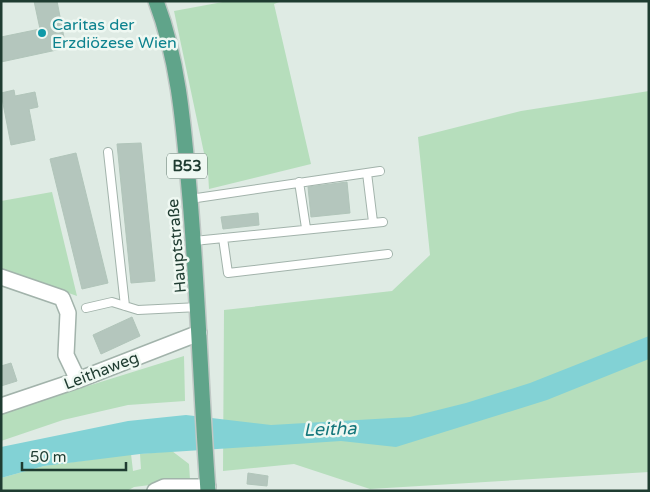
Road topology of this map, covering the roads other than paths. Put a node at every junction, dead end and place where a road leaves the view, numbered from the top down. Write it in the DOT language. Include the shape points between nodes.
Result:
graph roads {
  1 [pos="156,1"];
  2 [pos="108,152"];
  3 [pos="380,171"];
  4 [pos="367,173"];
  5 [pos="300,182"];
  6 [pos="190,199"];
  7 [pos="373,222"];
  8 [pos="383,222"];
  9 [pos="306,228"];
  10 [pos="223,238"];
  11 [pos="194,241"];
  12 [pos="388,254"];
  13 [pos="1,277"];
  14 [pos="125,306"];
  15 [pos="199,307"];
  16 [pos="86,308"];
  17 [pos="199,332"];
  18 [pos="78,380"];
  19 [pos="1,406"];
  20 [pos="208,485"];
  21 [pos="154,491"];
  1 -- 6 [label="main road, Hauptstraße / B53" via="170,54 184,131"];
  2 -- 14 [label="lane"];
  3 -- 4 [label="lane"];
  4 -- 5 [label="lane"];
  4 -- 7 [label="lane"];
  5 -- 6 [label="lane"];
  5 -- 9 [label="lane"];
  6 -- 11 [label="main road, Hauptstraße / B53"];
  7 -- 8 [label="lane"];
  7 -- 9 [label="lane"];
  9 -- 10 [label="lane"];
  10 -- 11 [label="lane"];
  10 -- 12 [label="lane" via="228,273"];
  11 -- 15 [label="main road, Hauptstraße / B53"];
  13 -- 18 [label="street" via="62,298 68,313 66,355"];
  14 -- 15 [label="lane" via="138,310"];
  14 -- 16 [label="lane" via="112,302"];
  15 -- 17 [label="main road, Hauptstraße / B53"];
  17 -- 18 [label="street, Leithaweg"];
  17 -- 20 [label="main road, Hauptstraße / B53"];
  18 -- 19 [label="street, Leithaweg"];
  20 -- 21 [label="street" via="164,487"];
}
